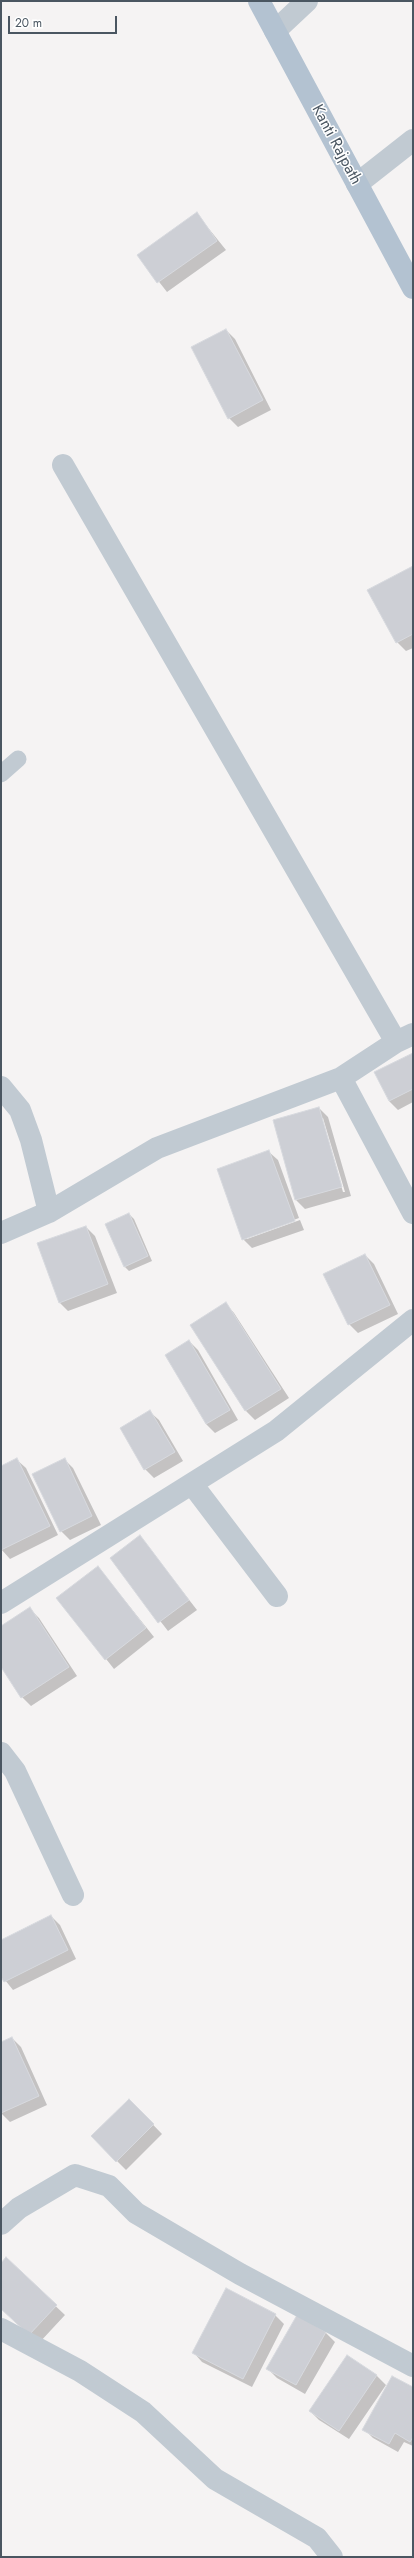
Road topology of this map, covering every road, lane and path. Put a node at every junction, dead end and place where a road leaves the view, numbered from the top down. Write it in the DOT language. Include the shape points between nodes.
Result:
graph roads {
  1 [pos="259,1"];
  2 [pos="307,1"];
  3 [pos="275,31"];
  4 [pos="413,140"];
  5 [pos="357,184"];
  6 [pos="413,288"];
  7 [pos="63,465"];
  8 [pos="18,759"];
  9 [pos="1,774"];
  10 [pos="404,1038"];
  11 [pos="341,1078"];
  12 [pos="1,1087"];
  13 [pos="49,1212"];
  14 [pos="413,1214"];
  15 [pos="1,1233"];
  16 [pos="413,1320"];
  17 [pos="192,1484"];
  18 [pos="277,1596"];
  19 [pos="1,1603"];
  20 [pos="1,1753"];
  21 [pos="73,1894"];
  22 [pos="1,2224"];
  23 [pos="1,2329"];
  24 [pos="413,2366"];
  25 [pos="332,2557"];
  1 -- 3 [label="main road, Kanti Rajpath"];
  2 -- 3 [label="street"];
  3 -- 5 [label="main road, Kanti Rajpath"];
  4 -- 5 [label="street"];
  5 -- 6 [label="main road, Kanti Rajpath"];
  7 -- 10 [label="street"];
  8 -- 9 [label="lane"];
  10 -- 11 [label="street"];
  11 -- 13 [label="street" via="157,1148"];
  11 -- 14 [label="street"];
  12 -- 13 [label="street" via="20,1110"];
  13 -- 15 [label="street"];
  16 -- 17 [label="street" via="276,1431"];
  17 -- 18 [label="street"];
  17 -- 19 [label="street"];
  20 -- 21 [label="street" via="15,1771"];
  22 -- 24 [label="street" via="19,2208 75,2175 109,2186 136,2213 240,2274"];
  23 -- 25 [label="street" via="80,2371 143,2412 215,2479 317,2538"];
}
